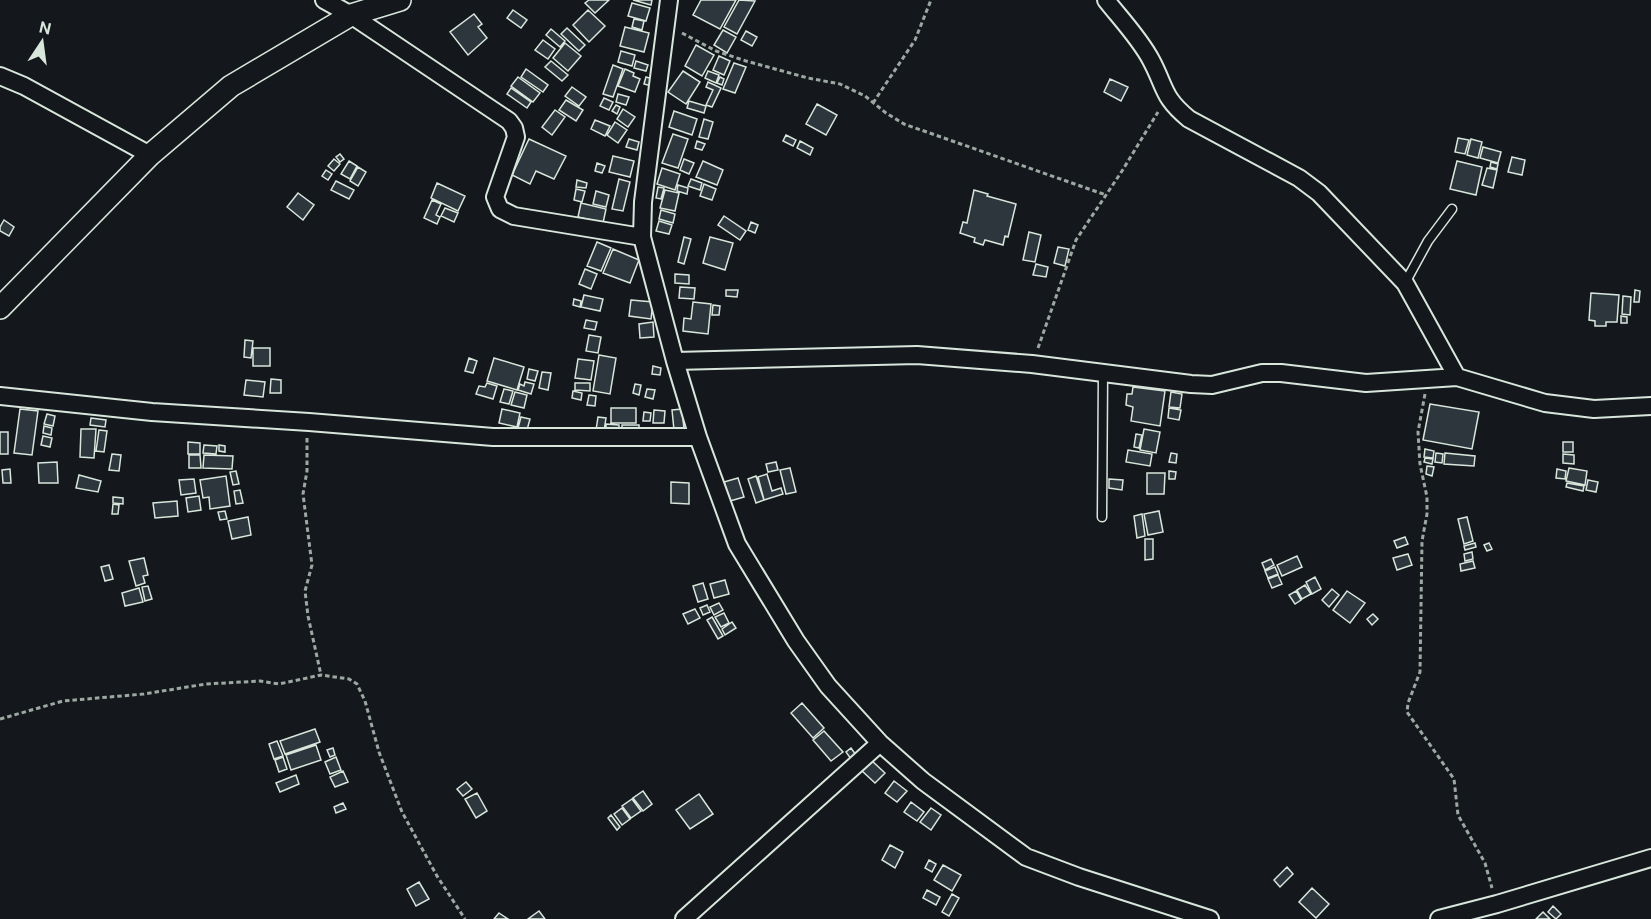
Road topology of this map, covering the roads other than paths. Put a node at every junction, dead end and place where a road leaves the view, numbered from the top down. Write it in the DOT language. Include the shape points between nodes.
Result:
graph roads {
  1 [pos="324,0"];
  2 [pos="400,0"];
  3 [pos="669,0"];
  4 [pos="1106,0"];
  5 [pos="351,15"];
  6 [pos="0,76"];
  7 [pos="150,155"];
  8 [pos="1452,209"];
  9 [pos="642,237"];
  10 [pos="1405,283"];
  11 [pos="0,308"];
  12 [pos="675,361"];
  13 [pos="1103,374"];
  14 [pos="1457,377"];
  15 [pos="0,396"];
  16 [pos="1651,406"];
  17 [pos="698,436"];
  18 [pos="1102,517"];
  19 [pos="880,743"];
  20 [pos="1651,858"];
  21 [pos="684,919"];
  22 [pos="1210,919"];
  23 [pos="1439,919"];
  1 -- 5 [label="street"];
  2 -- 5 [label="street"];
  3 -- 9 [label="street"];
  4 -- 10 [label="street" via="1151,59 1167,98 1189,118 1299,178"];
  5 -- 7 [label="street" via="231,86"];
  5 -- 9 [label="street" via="509,121 516,137 495,196 500,209 514,216"];
  6 -- 7 [label="street"];
  7 -- 11 [label="street"];
  8 -- 10 [label="lane"];
  9 -- 12 [label="street"];
  10 -- 14 [label="street"];
  12 -- 13 [label="street" via="917,355"];
  12 -- 17 [label="street"];
  13 -- 14 [label="street" via="1212,385 1262,373 1366,383"];
  13 -- 18 [label="lane"];
  14 -- 16 [label="street" via="1545,403 1594,409"];
  15 -- 17 [label="street" via="152,412 494,437"];
  17 -- 19 [label="street" via="737,544 828,686"];
  19 -- 21 [label="street"];
  19 -- 22 [label="street" via="923,781 1026,857"];
  20 -- 23 [label="street"];
}
